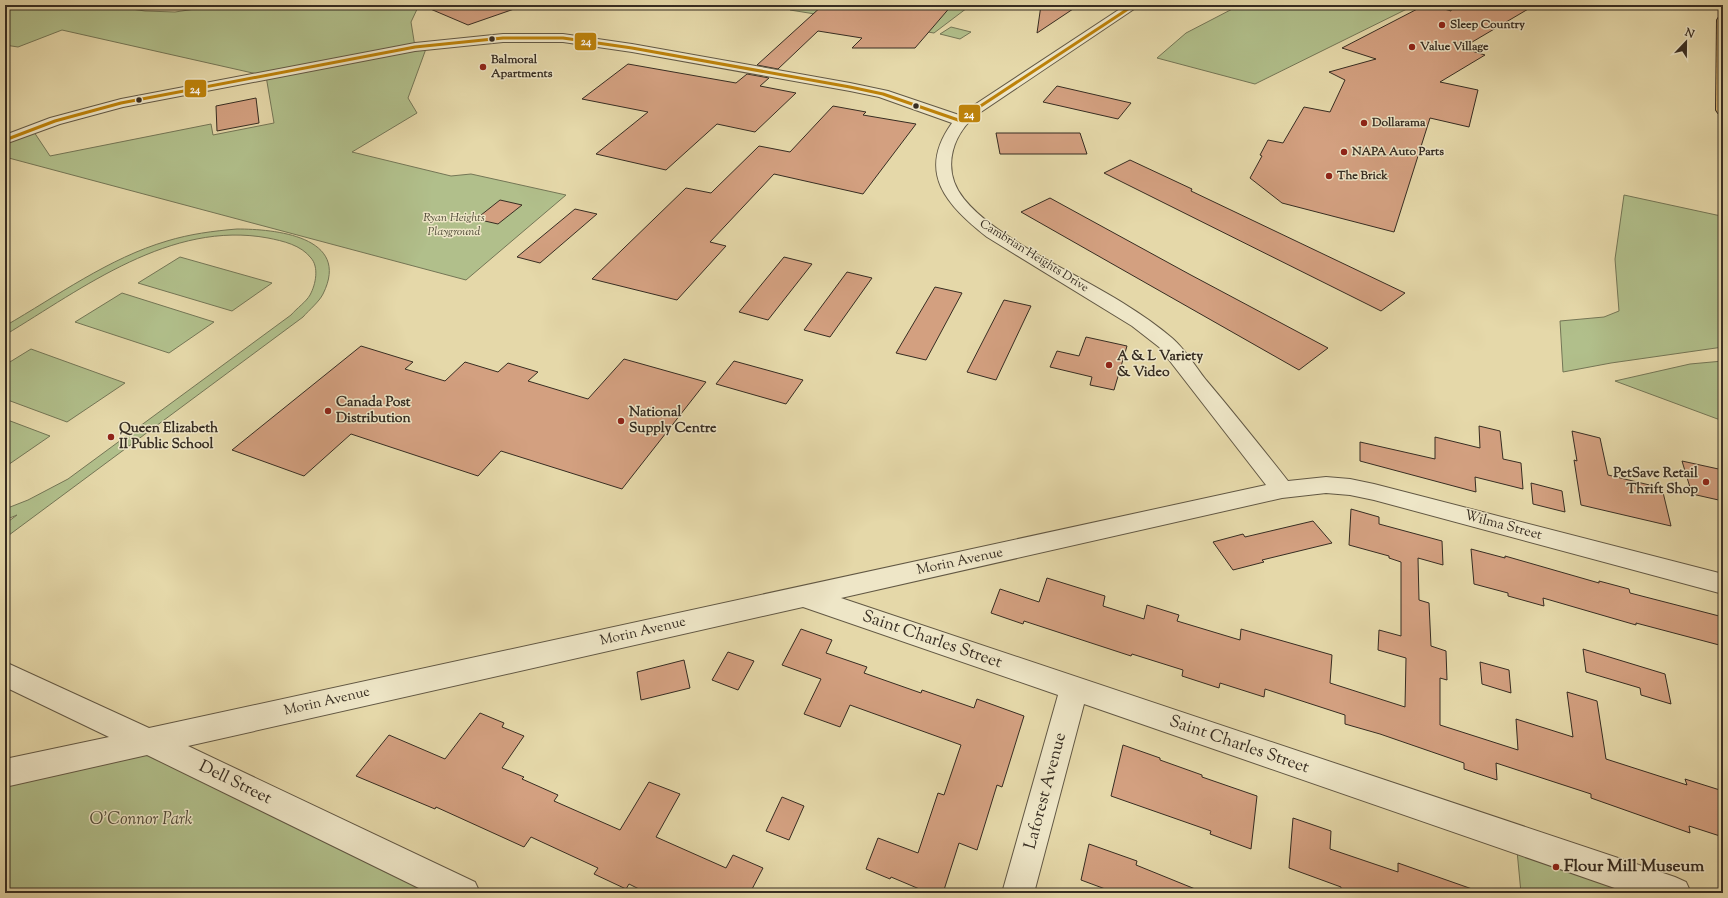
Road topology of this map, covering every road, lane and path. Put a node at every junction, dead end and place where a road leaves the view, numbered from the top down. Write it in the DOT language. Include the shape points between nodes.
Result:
graph roads {
  1 [pos="1134,5"];
  2 [pos="1723,20"];
  3 [pos="1723,110"];
  4 [pos="961,121"];
  5 [pos="5,140"];
  6 [pos="1282,490"];
  7 [pos="1723,584"];
  8 [pos="803,596"];
  9 [pos="5,674"];
  10 [pos="1074,689"];
  11 [pos="150,742"];
  12 [pos="5,773"];
  13 [pos="464,893"];
  14 [pos="1018,893"];
  15 [pos="1675,893"];
  1 -- 4 [label="street, Cambrian Heights Drive"];
  2 -- 3 [label="main road"];
  4 -- 5 [label="street" via="883,94 844,86 589,41 528,37 415,47 122,103 55,121"];
  4 -- 6 [label="street, Cambrian Heights Drive" via="946,145 942,166 943,177 958,203 992,232 1156,334 1166,343"];
  6 -- 7 [label="street, Wilma Street" via="1326,485 1374,492"];
  6 -- 8 [label="street, Morin Avenue"];
  8 -- 10 [label="street, Saint Charles Street"];
  8 -- 11 [label="street, Morin Avenue"];
  9 -- 11 [label="street, Dell Street"];
  10 -- 14 [label="street, Laforest Avenue"];
  10 -- 15 [label="street, Saint Charles Street"];
  11 -- 12 [label="street, Morin Avenue"];
  11 -- 13 [label="street, Dell Street"];
}
